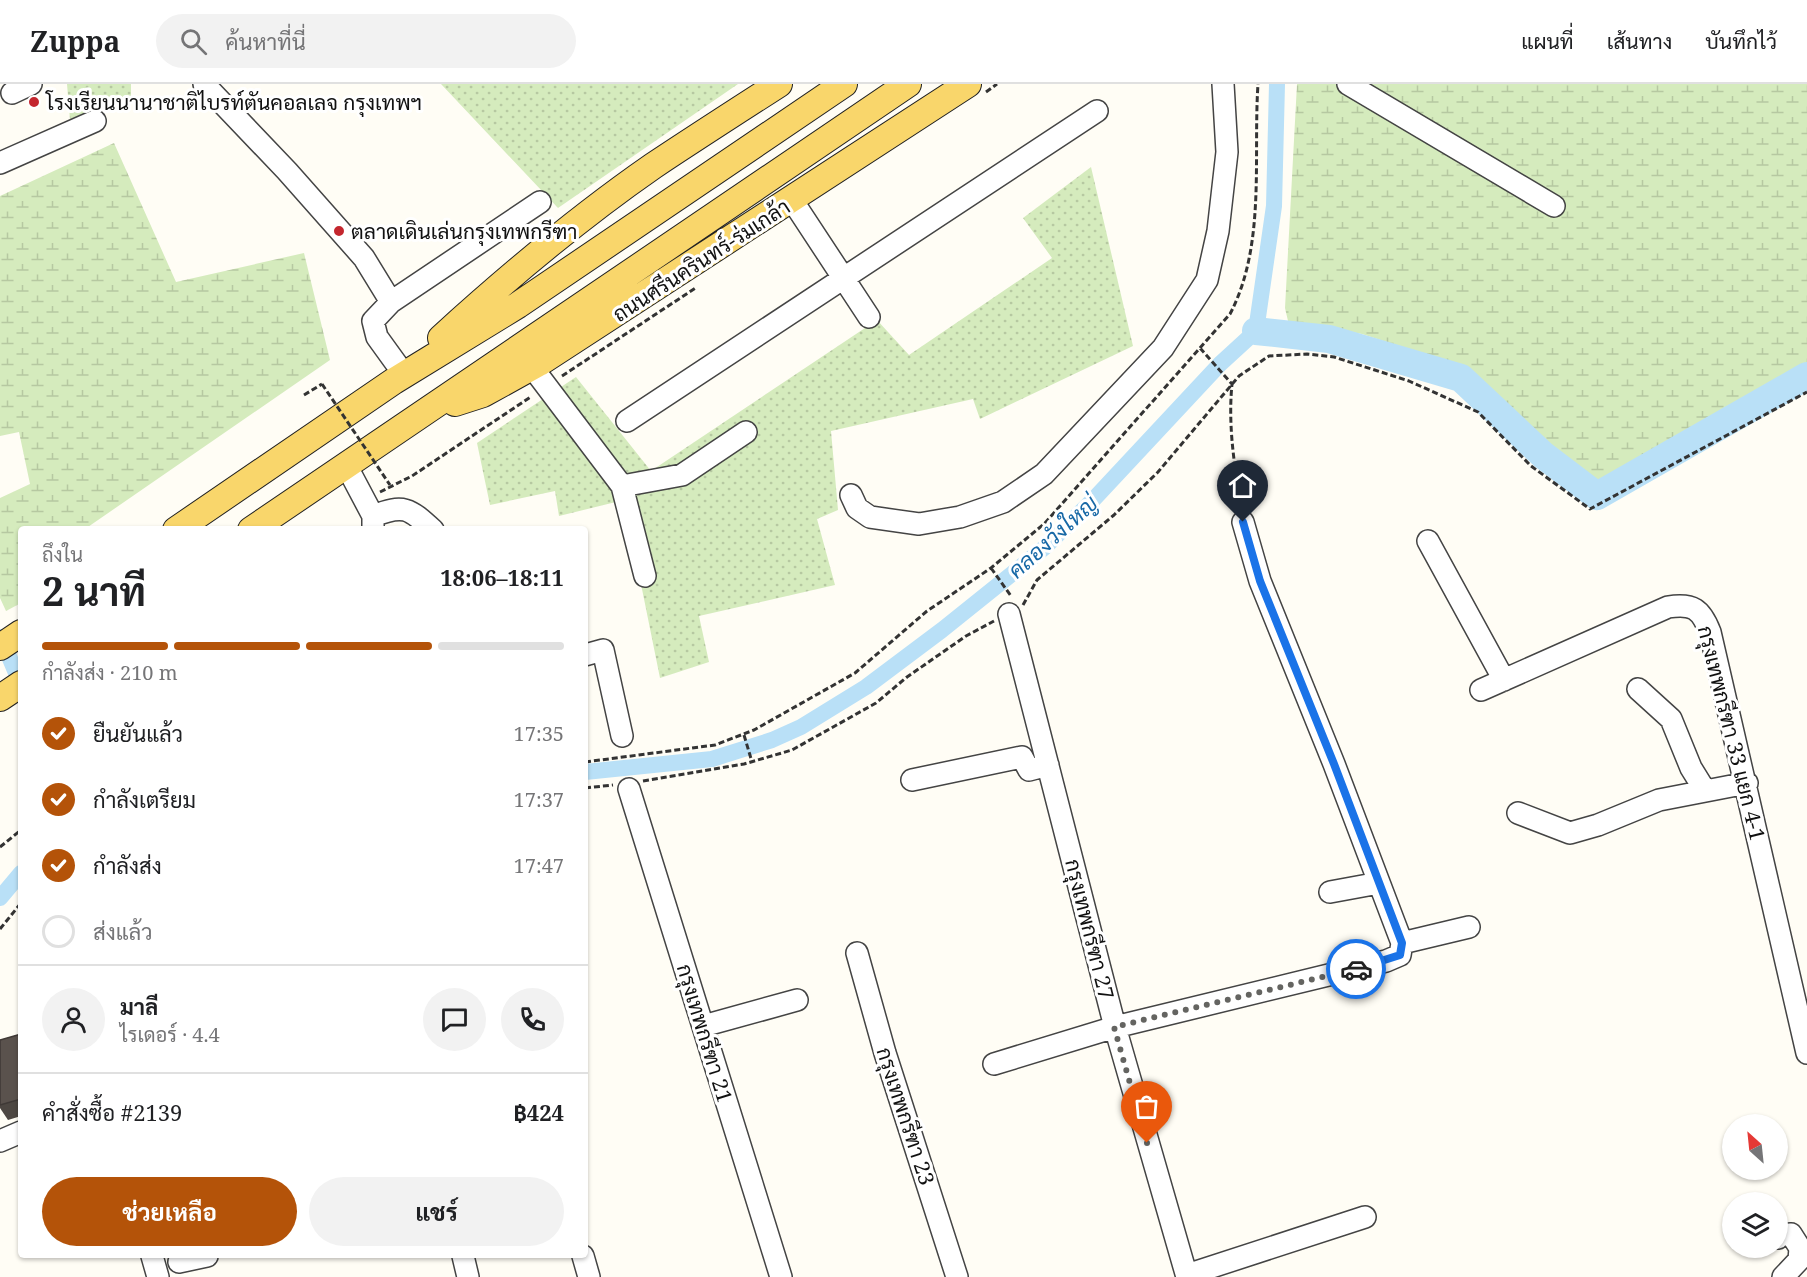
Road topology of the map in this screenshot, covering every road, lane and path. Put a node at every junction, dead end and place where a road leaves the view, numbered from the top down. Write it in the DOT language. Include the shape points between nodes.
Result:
graph roads {
  1 [pos="204,84"];
  2 [pos="779,84"];
  3 [pos="844,84"];
  4 [pos="908,84"];
  5 [pos="968,84"];
  6 [pos="1223,84"];
  7 [pos="1348,84"];
  8 [pos="1097,111"];
  9 [pos="95,121"];
  10 [pos="0,163"];
  11 [pos="792,200"];
  12 [pos="540,202"];
  13 [pos="1554,206"];
  14 [pos="844,278"];
  15 [pos="391,302"];
  16 [pos="869,317"];
  17 [pos="1200,348"];
  18 [pos="532,367"];
  19 [pos="398,377"];
  20 [pos="1232,384"];
  21 [pos="1807,392"];
  22 [pos="304,395"];
  23 [pos="424,413"];
  24 [pos="627,421"];
  25 [pos="746,432"];
  26 [pos="346,465"];
  27 [pos="412,476"];
  28 [pos="390,485"];
  29 [pos="622,486"];
  30 [pos="377,494"];
  31 [pos="851,495"];
  32 [pos="1243,522"];
  33 [pos="373,523"];
  34 [pos="182,526"];
  35 [pos="257,526"];
  36 [pos="428,526"];
  37 [pos="1428,541"];
  38 [pos="991,568"];
  39 [pos="645,576"];
  40 [pos="1008,614"];
  41 [pos="18,635"];
  42 [pos="0,647"];
  43 [pos="588,654"];
  44 [pos="1504,680"];
  45 [pos="18,686"];
  46 [pos="1638,689"];
  47 [pos="1481,690"];
  48 [pos="0,698"];
  49 [pos="743,734"];
  50 [pos="622,736"];
  51 [pos="752,762"];
  52 [pos="1048,765"];
  53 [pos="912,780"];
  54 [pos="1747,783"];
  55 [pos="630,785"];
  56 [pos="588,788"];
  57 [pos="1704,789"];
  58 [pos="1518,813"];
  59 [pos="18,832"];
  60 [pos="0,847"];
  61 [pos="1379,883"];
  62 [pos="1330,892"];
  63 [pos="18,907"];
  64 [pos="1469,927"];
  65 [pos="0,929"];
  66 [pos="1402,943"];
  67 [pos="857,953"];
  68 [pos="797,1000"];
  69 [pos="703,1026"];
  70 [pos="1114,1027"];
  71 [pos="1807,1053"];
  72 [pos="994,1064"];
  73 [pos="18,1133"];
  74 [pos="0,1141"];
  75 [pos="1365,1217"];
  76 [pos="1788,1235"];
  77 [pos="153,1258"];
  78 [pos="201,1258"];
  79 [pos="463,1258"];
  80 [pos="583,1258"];
  81 [pos="1780,1258"];
  82 [pos="180,1265"];
  83 [pos="1187,1276"];
  84 [pos="1784,1276"];
  85 [pos="158,1277"];
  86 [pos="468,1277"];
  87 [pos="589,1277"];
  88 [pos="781,1277"];
  89 [pos="957,1277"];
  1 -- 15 [label="street" via="364,258"];
  2 -- 19 [label="main road" via="651,168 586,217 506,279"];
  3 -- 19 [label="main road" via="518,305"];
  4 -- 23 [label="main road, ถนนศรีนครินทร์-ร่มเกล้า"];
  5 -- 11 [label="main road, ถนนศรีนครินทร์-ร่มเกล้า"];
  6 -- 31 [label="street" via="1227,152 1218,231 1207,280 1163,348 1044,474 1003,502 960,517 919,524 870,517 857,508"];
  7 -- 13 [label="street"];
  8 -- 14 [label="street"];
  9 -- 10 [label="street"];
  11 -- 14 [label="street"];
  11 -- 18 [label="main road, ถนนศรีนครินทร์-ร่มเกล้า"];
  12 -- 15 [label="street"];
  14 -- 16 [label="street"];
  14 -- 24 [label="street"];
  15 -- 19 [label="street" via="373,321"];
  17 -- 20 [label="path"];
  18 -- 23 [label="main road, ถนนศรีนครินทร์-ร่มเกล้า" via="483,393"];
  18 -- 29 [label="street"];
  19 -- 34 [label="main road"];
  20 -- 21 [label="path" via="1269,356 1307,354 1334,357 1409,381 1478,411 1531,466 1590,508"];
  20 -- 32 [label="path" via="1232,449"];
  20 -- 38 [label="path" via="1158,472 1037,580 1021,609"];
  22 -- 28 [label="path, bridge" via="322,384"];
  23 -- 26 [label="main road, ถนนศรีนครินทร์-ร่มเกล้า"];
  25 -- 29 [label="street" via="682,475"];
  26 -- 33 [label="street"];
  26 -- 35 [label="main road, ถนนศรีนครินทร์-ร่มเกล้า"];
  27 -- 28 [label="path"];
  28 -- 30 [label="path"];
  29 -- 39 [label="street"];
  32 -- 61 [label="street" via="1260,581"];
  33 -- 36 [label="street" via="393,509 405,508"];
  37 -- 44 [label="street"];
  40 -- 51 [label="path" via="966,636 865,710 792,750"];
  40 -- 52 [label="street, กรุงเทพกรีฑา 27"];
  41 -- 42 [label="main road"];
  43 -- 50 [label="street" via="603,650"];
  44 -- 47 [label="street, กรุงเทพกรีฑา 33 แยก 4-1"];
  44 -- 54 [label="street, กรุงเทพกรีฑา 33 แยก 4-1" via="1668,607 1683,605 1695,610 1703,616 1710,632"];
  45 -- 48 [label="main road"];
  46 -- 57 [label="street" via="1671,719"];
  49 -- 51 [label="path"];
  51 -- 55 [label="path"];
  52 -- 53 [label="street" via="1029,770 1022,757"];
  52 -- 70 [label="street, กรุงเทพกรีฑา 27"];
  54 -- 57 [label="street"];
  54 -- 71 [label="street, กรุงเทพกรีฑา 33 แยก 4-1"];
  55 -- 56 [label="path"];
  55 -- 69 [label="street, กรุงเทพกรีฑา 21"];
  57 -- 58 [label="street" via="1659,800 1570,832"];
  59 -- 60 [label="path"];
  61 -- 62 [label="street"];
  61 -- 66 [label="street"];
  63 -- 65 [label="path"];
  64 -- 66 [label="street"];
  66 -- 70 [label="street" via="1400,955 1386,961"];
  67 -- 89 [label="street, กรุงเทพกรีฑา 23"];
  68 -- 69 [label="street"];
  69 -- 88 [label="street, กรุงเทพกรีฑา 21"];
  70 -- 72 [label="street"];
  70 -- 83 [label="street, กรุงเทพกรีฑา 27"];
  73 -- 74 [label="street"];
  75 -- 83 [label="street"];
  76 -- 84 [label="street" via="1800,1248 1799,1260"];
  77 -- 85 [label="street"];
  78 -- 82 [label="street"];
  79 -- 86 [label="street"];
  80 -- 87 [label="street"];
  81 -- 84 [label="street"];
}
